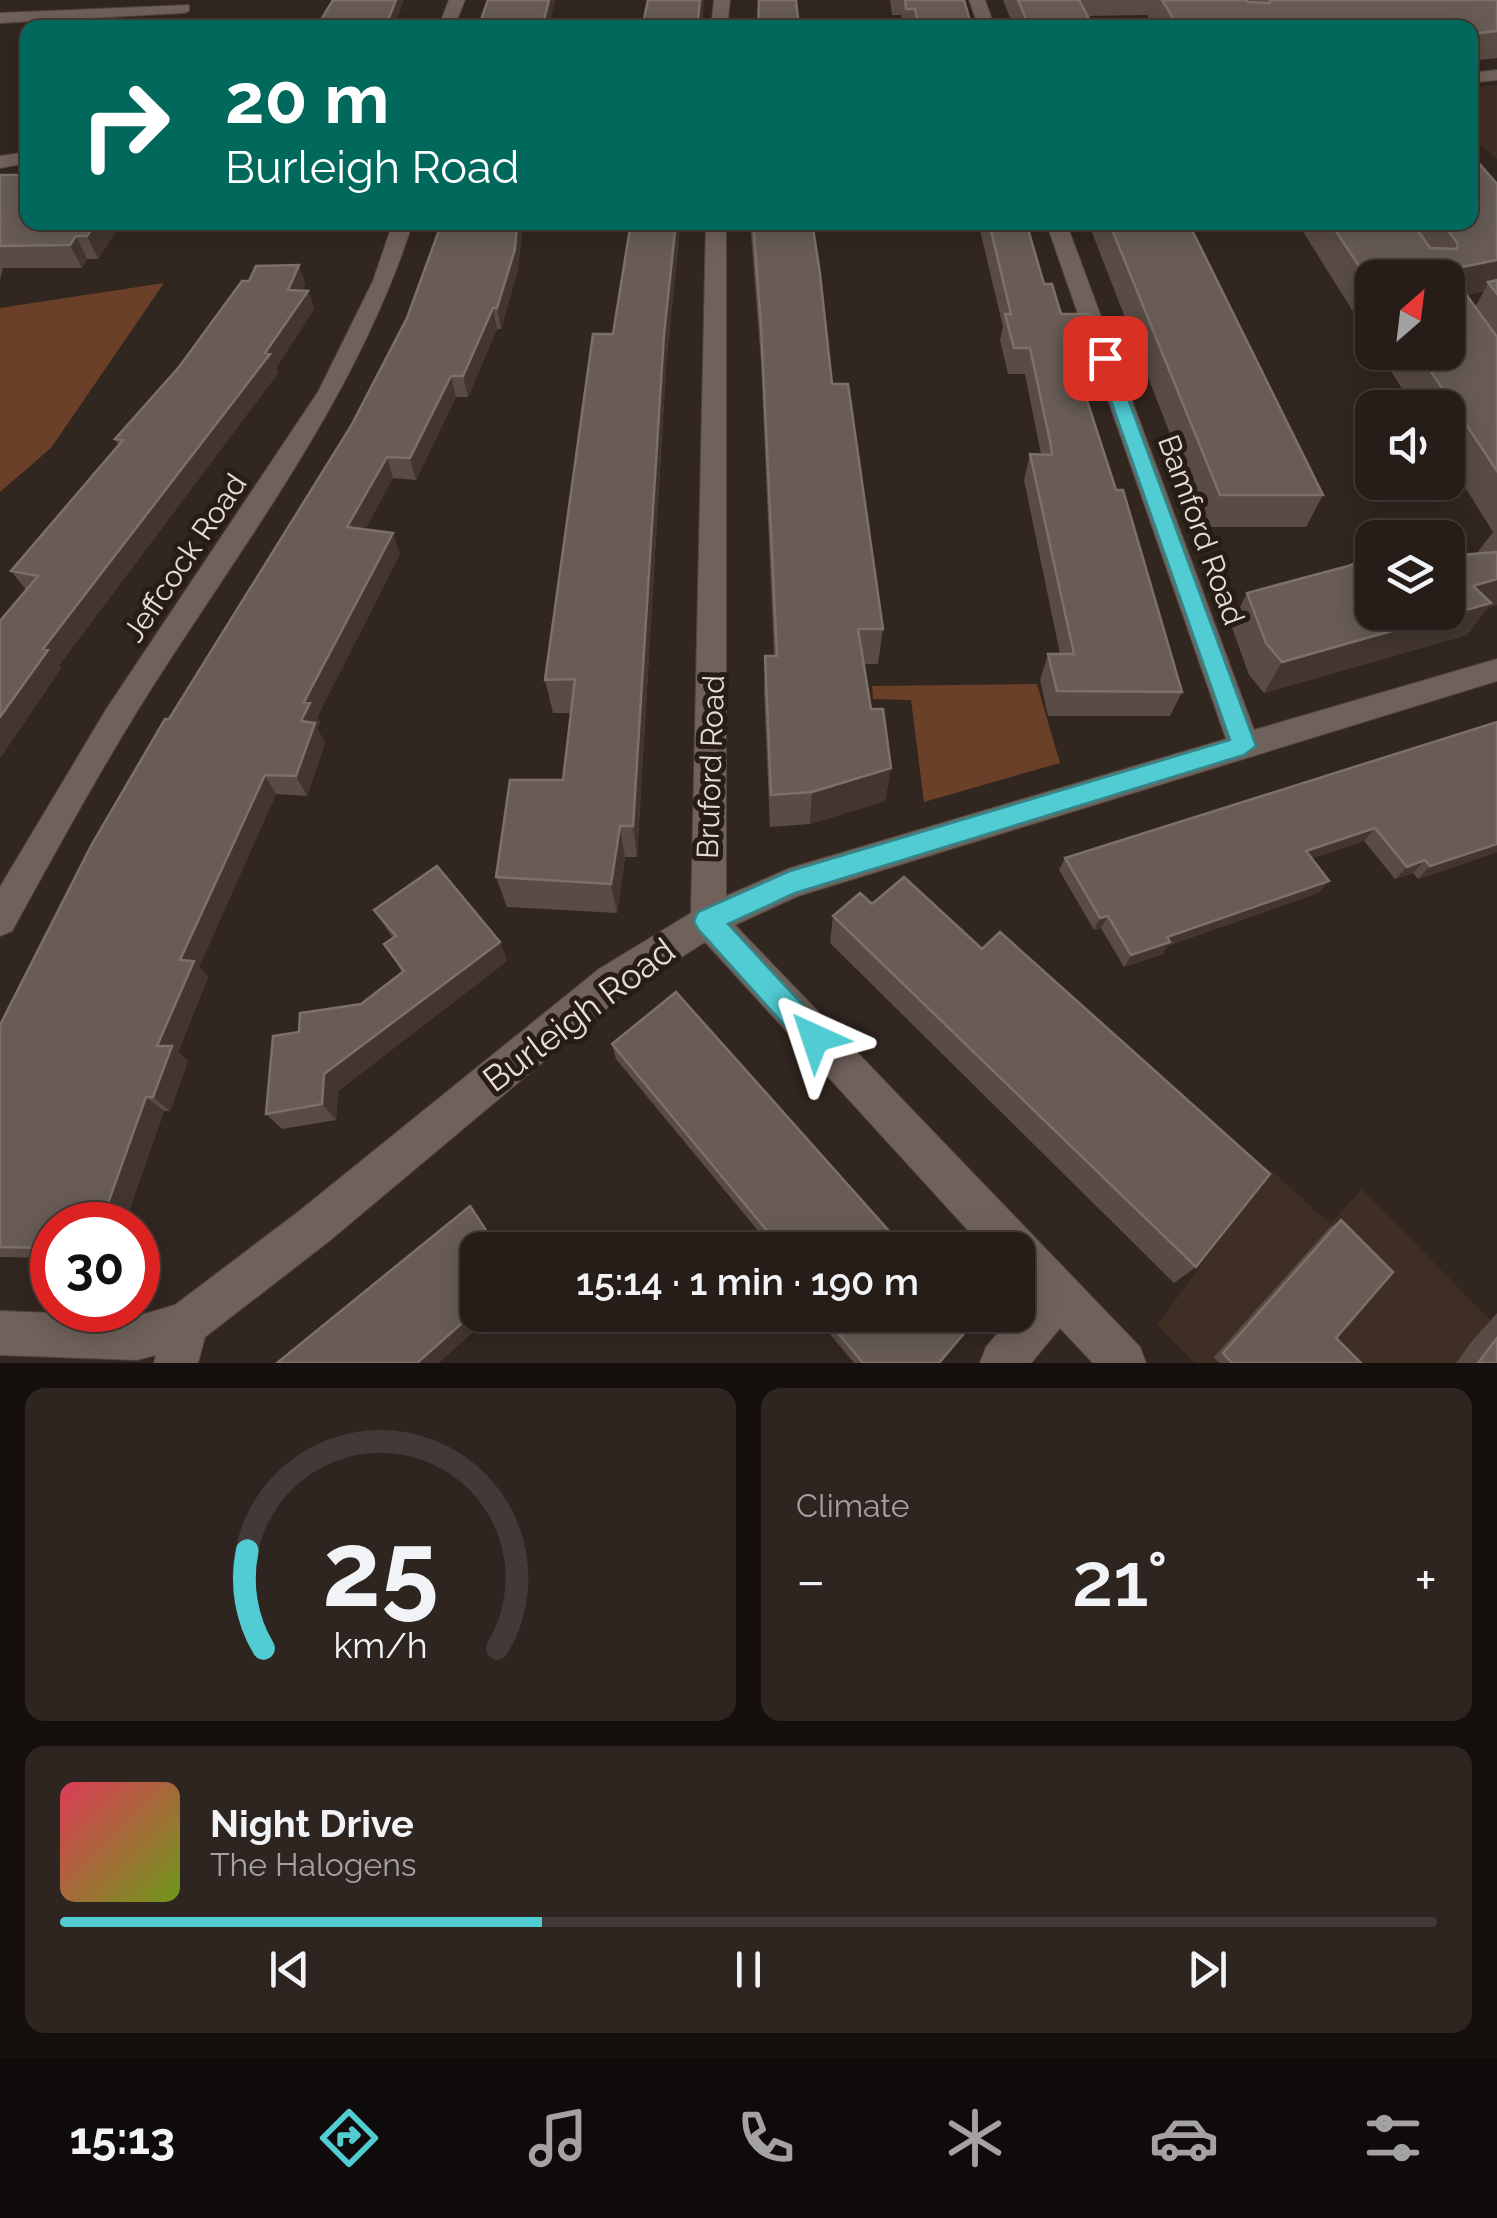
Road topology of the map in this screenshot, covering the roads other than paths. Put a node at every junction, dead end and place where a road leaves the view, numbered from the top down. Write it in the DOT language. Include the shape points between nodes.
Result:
graph roads {
  1 [pos="187,4"];
  2 [pos="0,18"];
  3 [pos="400,230"];
  4 [pos="716,230"];
  5 [pos="1059,230"];
  6 [pos="1497,670"];
  7 [pos="1244,746"];
  8 [pos="0,920"];
  9 [pos="708,921"];
  10 [pos="997,1232"];
  11 [pos="1035,1271"];
  12 [pos="1059,1296"];
  13 [pos="0,1333"];
  14 [pos="181,1343"];
  15 [pos="1002,1363"];
  16 [pos="1124,1363"];
  1 -- 2 [label="street"];
  3 -- 8 [label="street, Jeffcock Road" via="368,318 316,414 92,756"];
  4 -- 9 [label="street, Bruford Road"];
  5 -- 7 [label="street, Bamford Road"];
  6 -- 7 [label="street, Burleigh Road"];
  7 -- 9 [label="street, Burleigh Road" via="790,883"];
  9 -- 10 [label="street"];
  9 -- 14 [label="street, Burleigh Road" via="612,981"];
  11 -- 12 [label="street"];
  12 -- 15 [label="street"];
  12 -- 16 [label="street"];
  13 -- 14 [label="street, Burleigh Road"];
}
